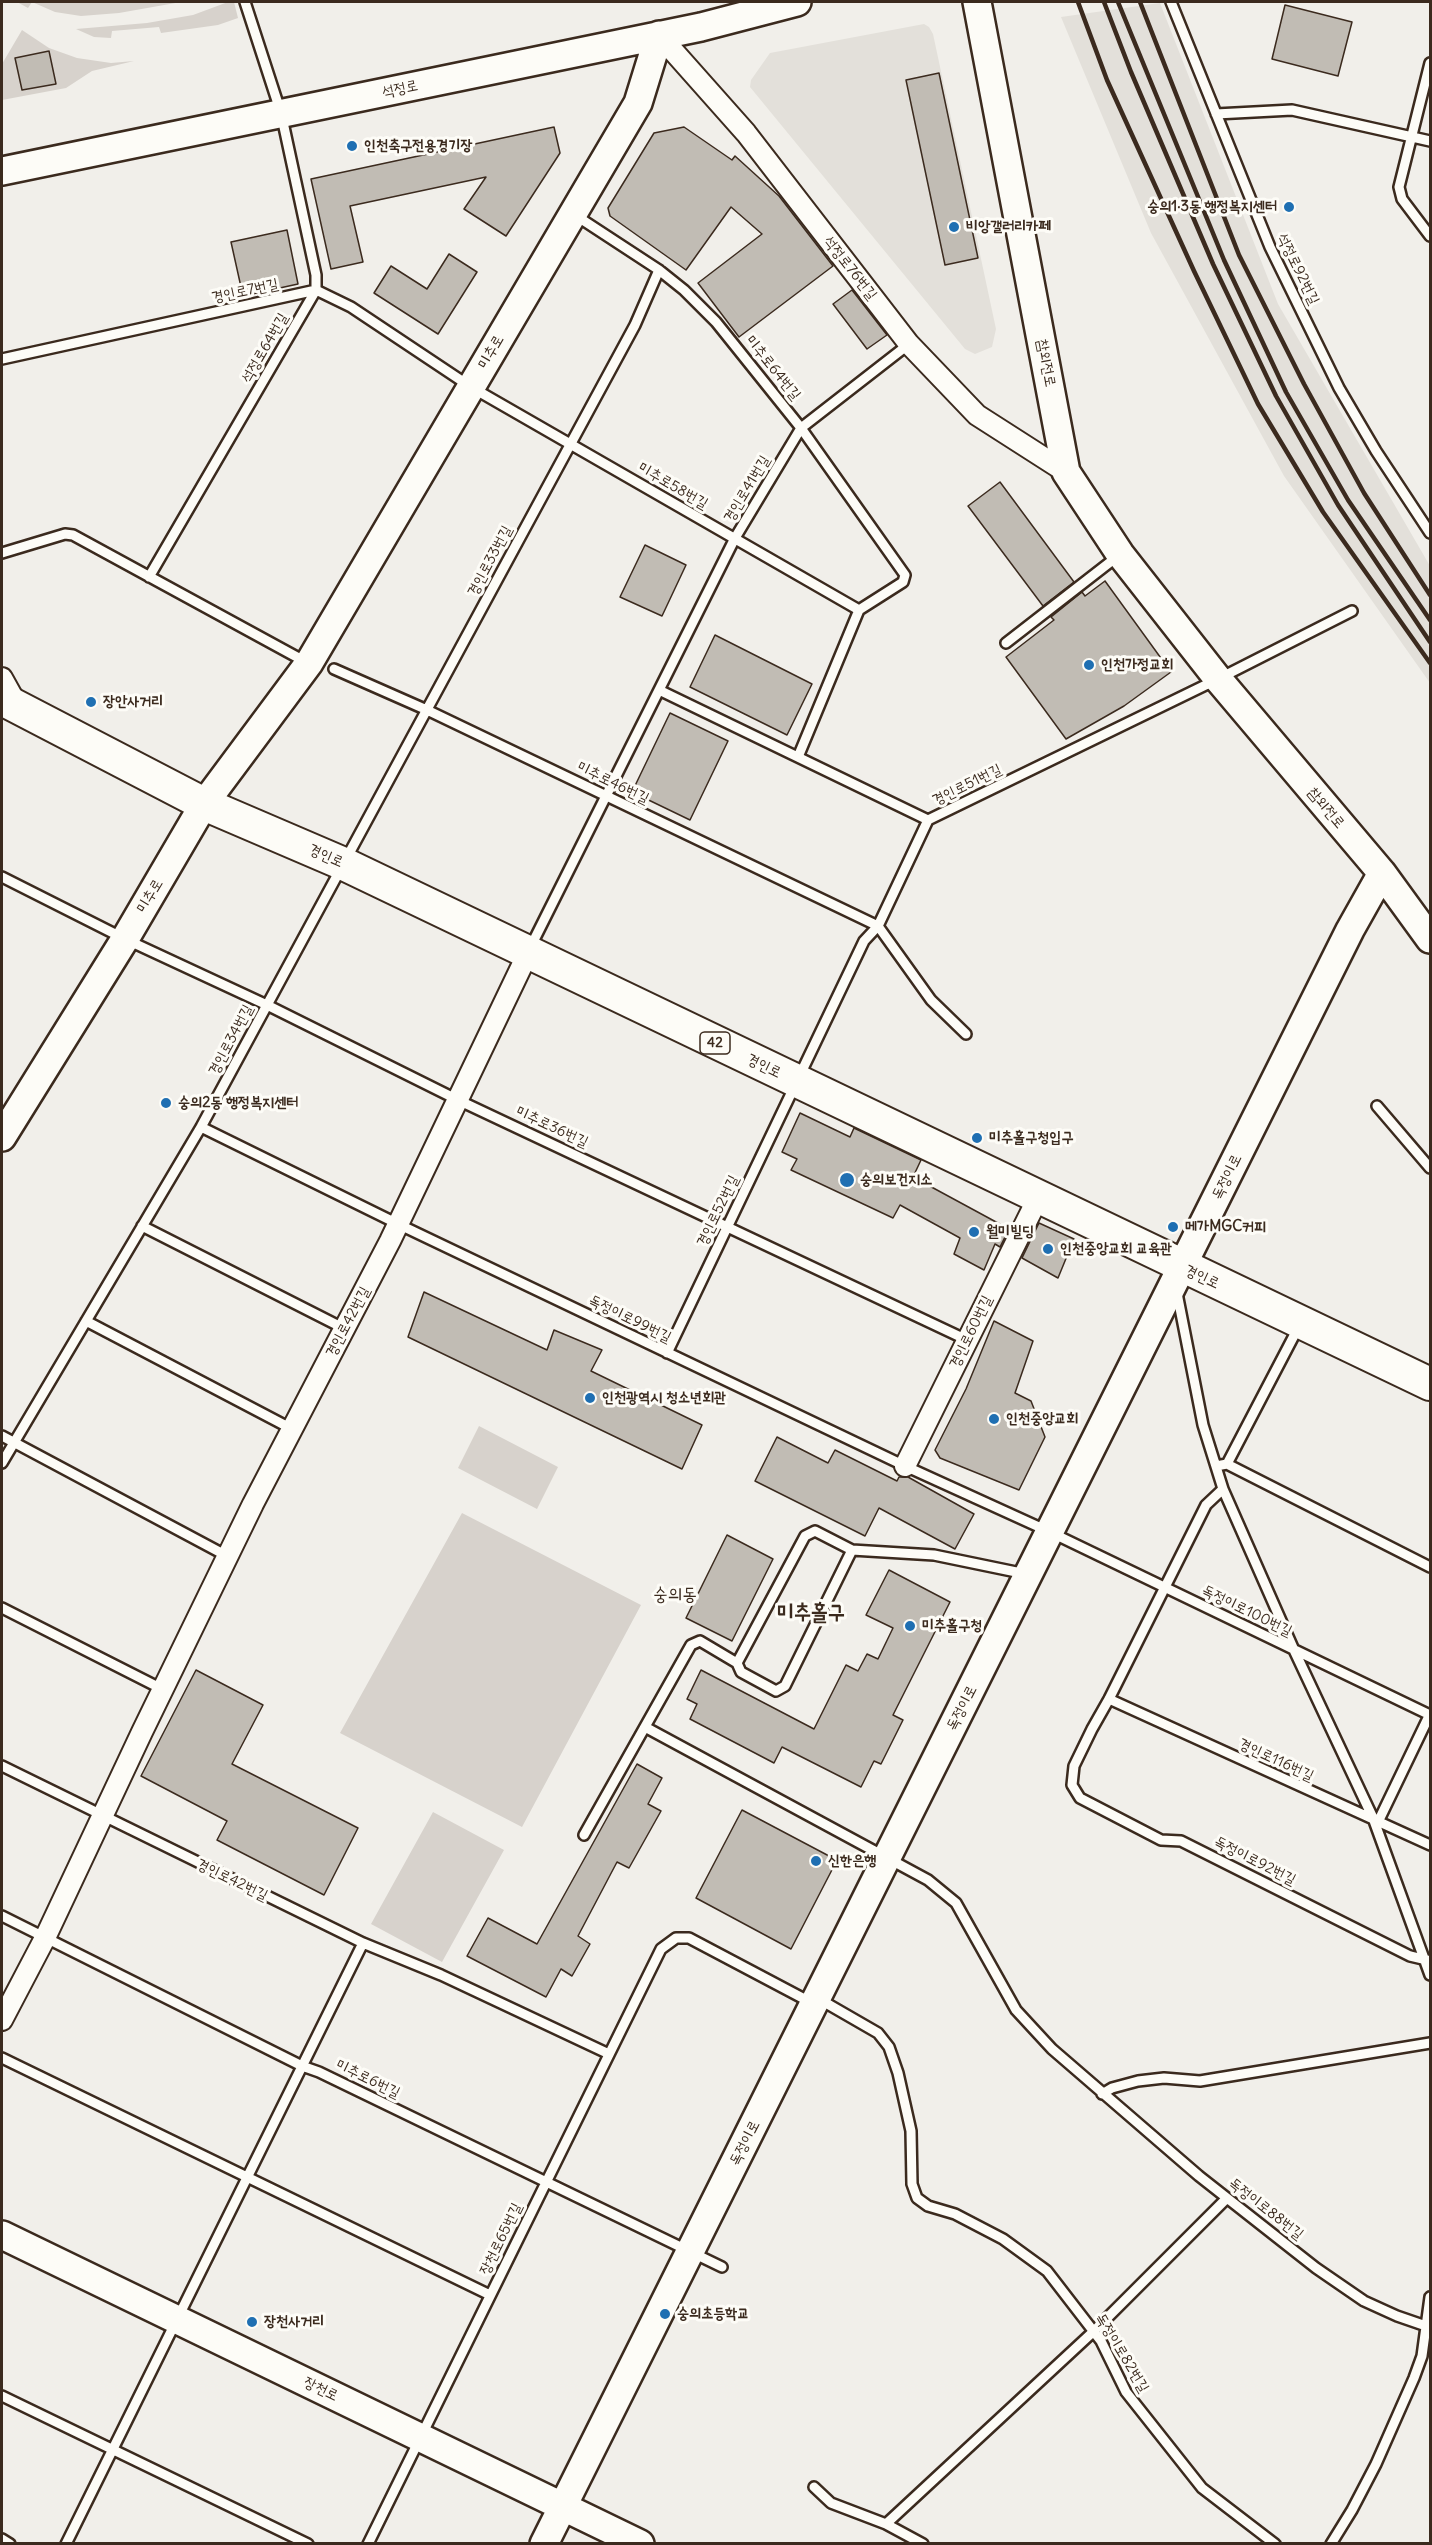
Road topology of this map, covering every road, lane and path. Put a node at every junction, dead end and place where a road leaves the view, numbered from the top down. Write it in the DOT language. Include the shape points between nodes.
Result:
graph roads {
  1 [pos="244,2"];
  2 [pos="797,2"];
  3 [pos="976,2"];
  4 [pos="1171,2"];
  5 [pos="659,35"];
  6 [pos="1431,63"];
  7 [pos="281,113"];
  8 [pos="1216,114"];
  9 [pos="1411,137"];
  10 [pos="1431,141"];
  11 [pos="2,171"];
  12 [pos="573,213"];
  13 [pos="1431,236"];
  14 [pos="659,270"];
  15 [pos="316,291"];
  16 [pos="909,344"];
  17 [pos="2,359"];
  18 [pos="471,387"];
  19 [pos="801,428"];
  20 [pos="569,444"];
  21 [pos="1066,472"];
  22 [pos="1431,533"];
  23 [pos="735,538"];
  24 [pos="2,553"];
  25 [pos="1120,554"];
  26 [pos="149,577"];
  27 [pos="859,610"];
  28 [pos="1352,610"];
  29 [pos="1006,644"];
  30 [pos="321,666"];
  31 [pos="2,678"];
  32 [pos="1218,679"];
  33 [pos="659,690"];
  34 [pos="10,703"];
  35 [pos="427,710"];
  36 [pos="798,757"];
  37 [pos="606,796"];
  38 [pos="204,804"];
  39 [pos="928,820"];
  40 [pos="344,864"];
  41 [pos="1382,873"];
  42 [pos="2,877"];
  43 [pos="878,926"];
  44 [pos="125,939"];
  45 [pos="1431,939"];
  46 [pos="528,952"];
  47 [pos="267,1005"];
  48 [pos="966,1034"];
  49 [pos="796,1082"];
  50 [pos="458,1100"];
  51 [pos="1377,1106"];
  52 [pos="201,1127"];
  53 [pos="2,1137"];
  54 [pos="1431,1168"];
  55 [pos="1038,1198"];
  56 [pos="398,1224"];
  57 [pos="142,1226"];
  58 [pos="727,1227"];
  59 [pos="1180,1272"];
  60 [pos="86,1321"];
  61 [pos="1301,1323"];
  62 [pos="345,1329"];
  63 [pos="967,1340"];
  64 [pos="667,1353"];
  65 [pos="1431,1384"];
  66 [pos="292,1429"];
  67 [pos="2,1436"];
  68 [pos="14,1442"];
  69 [pos="2,1463"];
  70 [pos="1227,1464"];
  71 [pos="905,1466"];
  72 [pos="1216,1466"];
  73 [pos="1223,1489"];
  74 [pos="1050,1532"];
  75 [pos="852,1550"];
  76 [pos="227,1556"];
  77 [pos="1431,1567"];
  78 [pos="1029,1574"];
  79 [pos="1165,1587"];
  80 [pos="2,1608"];
  81 [pos="1294,1650"];
  82 [pos="737,1663"];
  83 [pos="162,1689"];
  84 [pos="1109,1699"];
  85 [pos="1430,1715"];
  86 [pos="645,1727"];
  87 [pos="2,1766"];
  88 [pos="102,1816"];
  89 [pos="1376,1819"];
  90 [pos="584,1835"];
  91 [pos="1431,1845"];
  92 [pos="887,1858"];
  93 [pos="2,1916"];
  94 [pos="45,1938"];
  95 [pos="363,1943"];
  96 [pos="1428,1960"];
  97 [pos="1431,1975"];
  98 [pos="816,2001"];
  99 [pos="2,2020"];
  100 [pos="1431,2043"];
  101 [pos="609,2054"];
  102 [pos="2,2058"];
  103 [pos="302,2066"];
  104 [pos="1102,2094"];
  105 [pos="247,2177"];
  106 [pos="546,2182"];
  107 [pos="1227,2198"];
  108 [pos="2,2235"];
  109 [pos="690,2252"];
  110 [pos="722,2267"];
  111 [pos="490,2295"];
  112 [pos="1431,2297"];
  113 [pos="177,2319"];
  114 [pos="1425,2326"];
  115 [pos="1094,2331"];
  116 [pos="2,2396"];
  117 [pos="420,2437"];
  118 [pos="112,2449"];
  119 [pos="814,2487"];
  120 [pos="563,2506"];
  121 [pos="886,2524"];
  122 [pos="2,2539"];
  123 [pos="10,2544"];
  124 [pos="66,2544"];
  125 [pos="308,2544"];
  126 [pos="368,2544"];
  127 [pos="544,2544"];
  128 [pos="640,2544"];
  129 [pos="923,2544"];
  130 [pos="1275,2544"];
  131 [pos="1331,2544"];
  1 -- 7 [label="lane"];
  2 -- 5 [label="main road, 석정로"];
  3 -- 21 [label="main road, 참외전로"];
  4 -- 8 [label="lane, 석정로92번길"];
  5 -- 7 [label="main road, 석정로"];
  5 -- 12 [label="main road, 미추로" via="638,103"];
  5 -- 16 [label="street, 석정로76번길" via="746,133"];
  6 -- 9 [label="lane"];
  7 -- 11 [label="main road, 석정로"];
  7 -- 15 [label="lane" via="316,274"];
  8 -- 9 [label="lane" via="1292,110"];
  8 -- 22 [label="lane, 석정로92번길" via="1270,247 1339,388"];
  9 -- 10 [label="lane"];
  9 -- 13 [label="lane" via="1399,192"];
  12 -- 14 [label="lane, 미추로64번길"];
  12 -- 18 [label="main road, 미추로"];
  14 -- 19 [label="lane, 미추로64번길" via="716,322"];
  14 -- 20 [label="lane, 경인로33번길" via="635,325"];
  15 -- 17 [label="lane, 경인로7번길"];
  15 -- 18 [label="lane" via="351,307"];
  15 -- 26 [label="lane, 석정로64번길"];
  16 -- 19 [label="lane, 경인로41번길"];
  16 -- 21 [label="street, 석정로76번길" via="977,415"];
  18 -- 20 [label="lane, 미추로58번길"];
  18 -- 30 [label="main road, 미추로"];
  19 -- 23 [label="lane, 경인로41번길"];
  19 -- 27 [label="lane, 미추로64번길" via="905,575 903,582"];
  20 -- 23 [label="lane, 미추로58번길"];
  20 -- 35 [label="lane, 경인로33번길"];
  21 -- 25 [label="main road, 참외전로"];
  23 -- 27 [label="lane, 미추로58번길"];
  23 -- 33 [label="lane, 경인로41번길"];
  24 -- 26 [label="lane" via="73,535"];
  25 -- 29 [label="lane"];
  25 -- 32 [label="main road, 참외전로"];
  26 -- 30 [label="lane"];
  27 -- 36 [label="lane"];
  28 -- 32 [label="lane"];
  30 -- 35 [label="lane, 미추로46번길"];
  30 -- 38 [label="main road, 미추로"];
  31 -- 34 [label="street"];
  32 -- 39 [label="lane, 경인로51번길"];
  32 -- 41 [label="main road, 참외전로"];
  33 -- 36 [label="lane"];
  33 -- 37 [label="lane, 경인로41번길"];
  34 -- 38 [label="main road, 경인로 / 42"];
  35 -- 37 [label="lane, 미추로46번길"];
  35 -- 40 [label="lane, 경인로33번길"];
  36 -- 39 [label="lane"];
  37 -- 43 [label="lane, 미추로46번길"];
  37 -- 46 [label="lane, 경인로41번길"];
  38 -- 40 [label="main road, 경인로 / 42"];
  38 -- 44 [label="main road, 미추로"];
  39 -- 43 [label="lane, 경인로51번길"];
  40 -- 46 [label="main road, 경인로 / 42"];
  40 -- 47 [label="lane, 경인로34번길"];
  41 -- 45 [label="main road, 참외전로"];
  41 -- 59 [label="main road, 독정이로"];
  42 -- 44 [label="lane, 미추로36번길"];
  43 -- 48 [label="lane" via="930,1000"];
  43 -- 49 [label="lane, 경인로51번길" via="864,940"];
  44 -- 47 [label="lane, 미추로36번길"];
  44 -- 53 [label="main road, 미추로"];
  46 -- 49 [label="main road, 경인로 / 42"];
  46 -- 50 [label="street, 경인로42번길"];
  47 -- 50 [label="lane, 미추로36번길"];
  47 -- 52 [label="lane, 경인로34번길"];
  49 -- 55 [label="main road, 경인로 / 42"];
  49 -- 58 [label="lane, 경인로52번길"];
  50 -- 56 [label="street, 경인로42번길"];
  50 -- 58 [label="lane, 미추로36번길"];
  51 -- 54 [label="lane"];
  52 -- 56 [label="lane, 독정이로99번길"];
  52 -- 57 [label="lane, 경인로34번길"];
  55 -- 59 [label="main road, 경인로 / 42"];
  55 -- 63 [label="street, 경인로60번길"];
  56 -- 62 [label="street, 경인로42번길"];
  56 -- 64 [label="lane, 독정이로99번길"];
  57 -- 60 [label="lane, 경인로34번길"];
  57 -- 62 [label="lane"];
  58 -- 63 [label="lane, 미추로36번길"];
  58 -- 64 [label="lane, 경인로52번길"];
  59 -- 61 [label="main road, 경인로 / 42"];
  59 -- 72 [label="lane" via="1176,1296 1203,1425"];
  59 -- 74 [label="main road, 독정이로"];
  60 -- 66 [label="lane"];
  60 -- 68 [label="lane, 경인로34번길"];
  61 -- 65 [label="main road, 경인로 / 42"];
  61 -- 70 [label="lane"];
  62 -- 66 [label="street, 경인로42번길"];
  63 -- 71 [label="street, 경인로60번길"];
  64 -- 71 [label="lane, 독정이로99번길"];
  66 -- 76 [label="street, 경인로42번길"];
  67 -- 68 [label="lane"];
  68 -- 69 [label="lane, 경인로34번길"];
  68 -- 76 [label="lane"];
  70 -- 72 [label="lane"];
  70 -- 77 [label="lane"];
  71 -- 74 [label="lane, 독정이로99번길"];
  72 -- 73 [label="lane"];
  73 -- 79 [label="lane" via="1206,1504"];
  73 -- 81 [label="lane"];
  74 -- 78 [label="main road, 독정이로"];
  74 -- 79 [label="lane, 독정이로100번길"];
  75 -- 78 [label="lane" via="934,1554"];
  75 -- 82 [label="lane" via="815,1531 805,1536"];
  75 -- 82 [label="lane" via="785,1686 776,1691 741,1672"];
  76 -- 83 [label="street, 경인로42번길"];
  78 -- 92 [label="main road, 독정이로"];
  79 -- 81 [label="lane, 독정이로100번길"];
  79 -- 84 [label="lane"];
  80 -- 83 [label="lane"];
  81 -- 85 [label="lane, 독정이로100번길"];
  81 -- 89 [label="lane"];
  82 -- 86 [label="lane" via="700,1641 691,1645"];
  83 -- 88 [label="street, 경인로42번길"];
  84 -- 89 [label="lane, 경인로116번길"];
  84 -- 96 [label="lane, 독정이로92번길" via="1074,1766 1072,1785 1080,1798 1161,1840 1181,1841 1410,1956"];
  85 -- 89 [label="lane"];
  86 -- 90 [label="lane"];
  86 -- 92 [label="lane, 독정이로88번길"];
  87 -- 88 [label="lane, 경인로42번길"];
  88 -- 94 [label="street, 경인로42번길"];
  88 -- 95 [label="lane, 경인로42번길"];
  89 -- 91 [label="lane, 경인로116번길"];
  89 -- 96 [label="lane"];
  92 -- 98 [label="main road, 독정이로"];
  92 -- 104 [label="lane, 독정이로88번길" via="928,1880 956,1903 1016,2010"];
  93 -- 94 [label="lane, 미추로6번길"];
  94 -- 99 [label="street, 경인로42번길"];
  94 -- 103 [label="lane, 미추로6번길"];
  95 -- 101 [label="lane"];
  95 -- 103 [label="lane"];
  96 -- 97 [label="lane"];
  98 -- 101 [label="lane, 장천로65번길" via="688,1938 676,1938 661,1949"];
  98 -- 109 [label="main road, 독정이로"];
  98 -- 115 [label="lane, 독정이로82번길" via="878,2033 889,2047 911,2131 912,2184 917,2198 1003,2239 1047,2271"];
  100 -- 104 [label="lane" via="1200,2081 1138,2081"];
  101 -- 106 [label="lane, 장천로65번길"];
  102 -- 105 [label="lane"];
  103 -- 105 [label="lane"];
  103 -- 106 [label="lane, 미추로6번길"];
  104 -- 107 [label="lane, 독정이로88번길"];
  105 -- 111 [label="lane"];
  105 -- 113 [label="lane"];
  106 -- 109 [label="lane, 미추로6번길"];
  106 -- 111 [label="lane, 장천로65번길"];
  107 -- 114 [label="lane, 독정이로88번길" via="1364,2301"];
  107 -- 115 [label="lane"];
  108 -- 113 [label="main road, 장천로"];
  109 -- 110 [label="lane, 미추로6번길"];
  109 -- 120 [label="main road, 독정이로"];
  111 -- 117 [label="lane, 장천로65번길"];
  112 -- 114 [label="lane"];
  113 -- 117 [label="main road, 장천로"];
  113 -- 118 [label="lane"];
  114 -- 131 [label="lane" via="1422,2355 1414,2378 1376,2464"];
  115 -- 121 [label="lane"];
  115 -- 130 [label="lane, 독정이로82번길" via="1126,2392 1202,2488"];
  116 -- 118 [label="lane"];
  117 -- 120 [label="main road, 장천로"];
  117 -- 126 [label="lane, 장천로65번길"];
  118 -- 124 [label="lane"];
  118 -- 125 [label="lane"];
  119 -- 121 [label="lane" via="831,2504"];
  120 -- 127 [label="main road, 독정이로"];
  120 -- 128 [label="main road, 장천로"];
  121 -- 129 [label="lane"];
  122 -- 123 [label="lane"];
}
